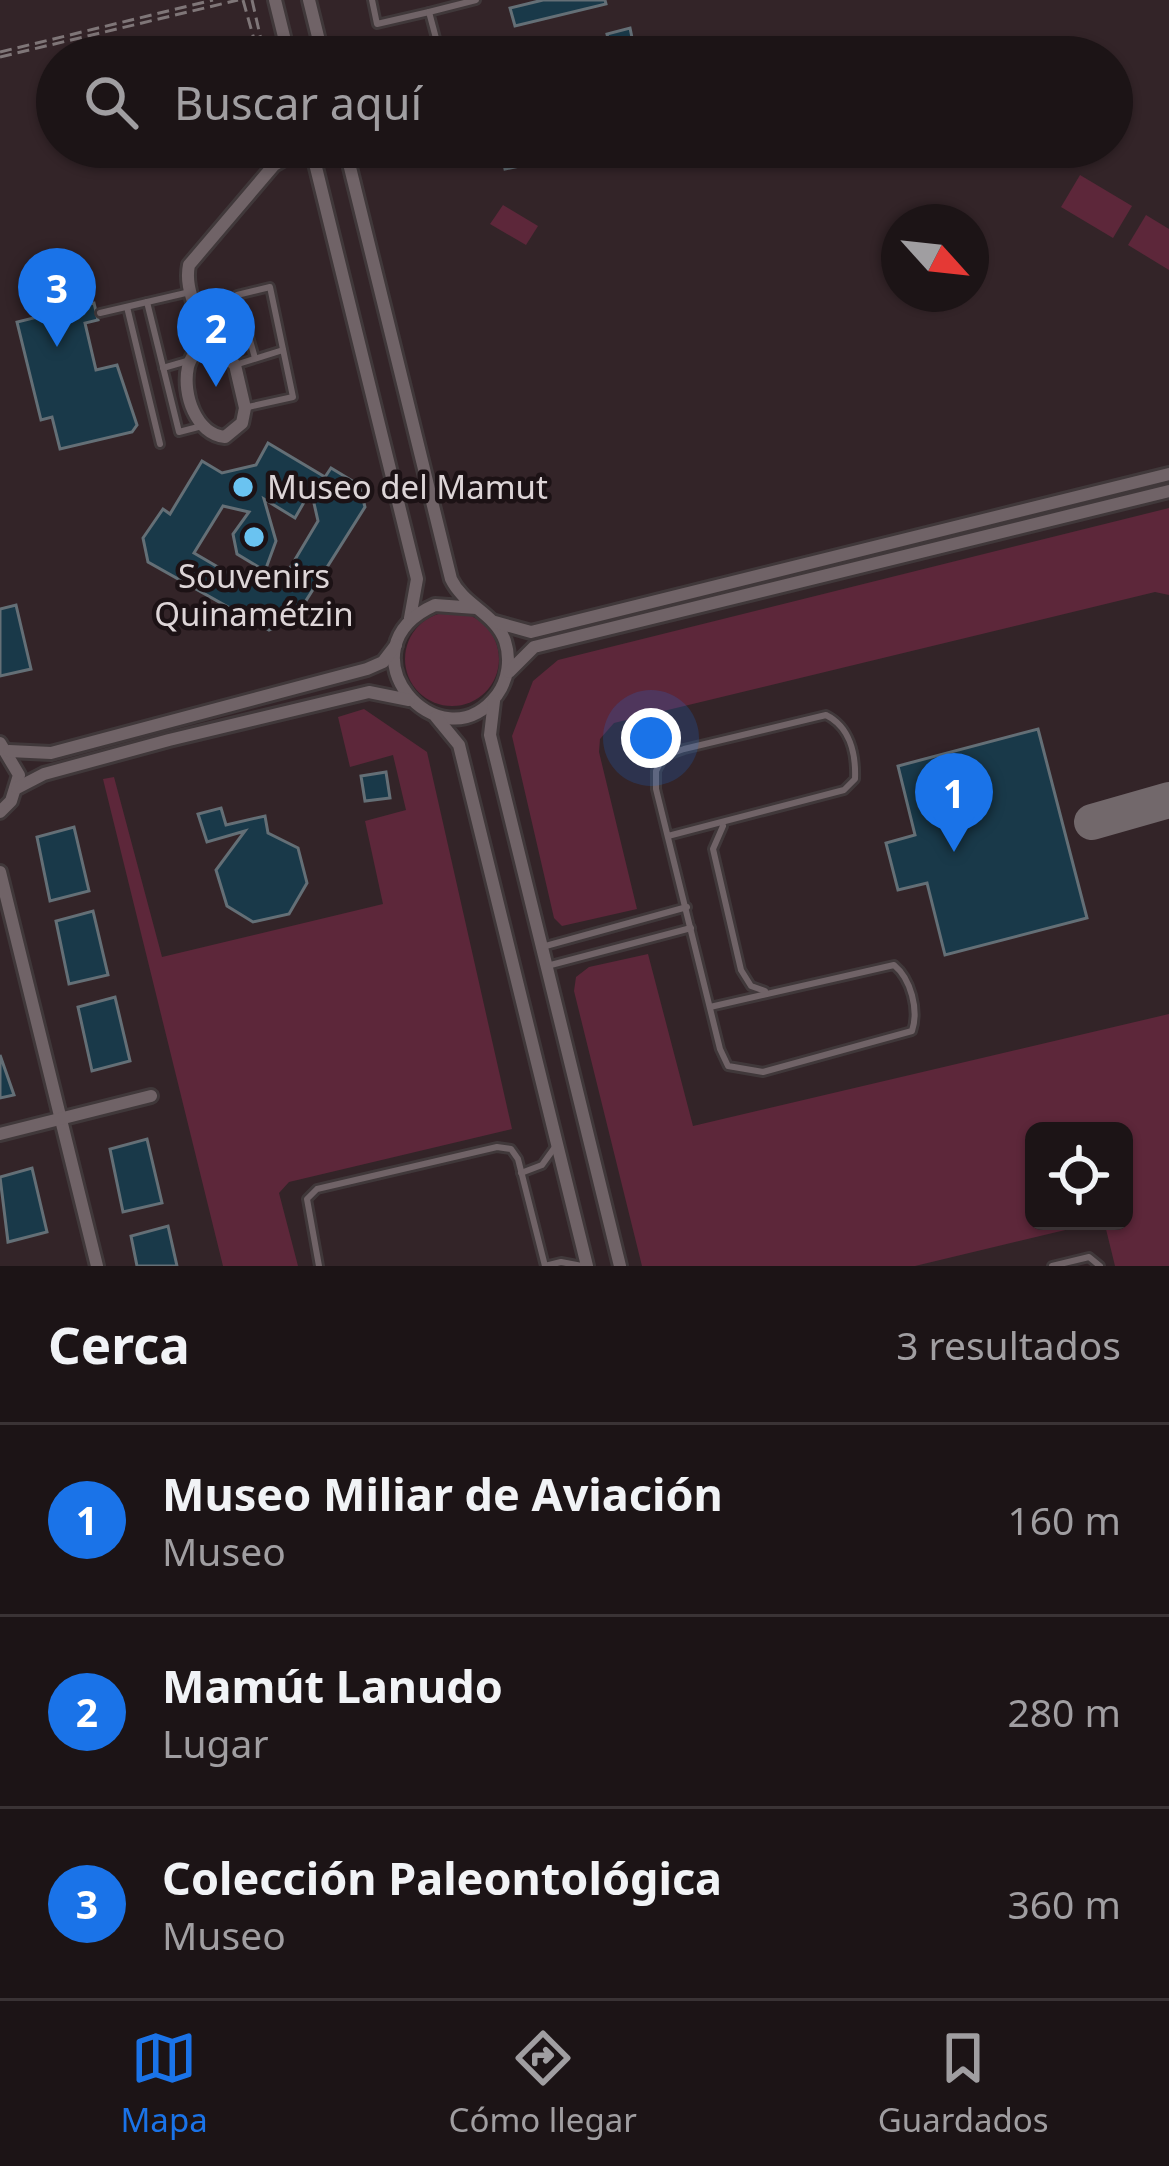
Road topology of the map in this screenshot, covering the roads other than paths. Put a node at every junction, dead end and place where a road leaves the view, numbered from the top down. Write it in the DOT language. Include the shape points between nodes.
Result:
graph roads {
  1 [pos="275,0"];
  2 [pos="308,0"];
  3 [pos="372,0"];
  4 [pos="476,0"];
  5 [pos="429,12"];
  6 [pos="284,36"];
  7 [pos="317,36"];
  8 [pos="435,36"];
  9 [pos="272,168"];
  10 [pos="313,168"];
  11 [pos="350,168"];
  12 [pos="190,292"];
  13 [pos="147,302"];
  14 [pos="127,307"];
  15 [pos="100,313"];
  16 [pos="202,335"];
  17 [pos="284,350"];
  18 [pos="255,358"];
  19 [pos="190,360"];
  20 [pos="235,365"];
  21 [pos="163,368"];
  22 [pos="245,408"];
  23 [pos="202,426"];
  24 [pos="160,445"];
  25 [pos="1169,475"];
  26 [pos="1169,491"];
  27 [pos="482,612"];
  28 [pos="403,630"];
  29 [pos="396,644"];
  30 [pos="500,690"];
  31 [pos="412,702"];
  32 [pos="424,711"];
  33 [pos="5,747"];
  34 [pos="17,788"];
  35 [pos="0,813"];
  36 [pos="726,824"];
  37 [pos="668,836"];
  38 [pos="0,872"];
  39 [pos="687,908"];
  40 [pos="691,928"];
  41 [pos="542,947"];
  42 [pos="547,966"];
  43 [pos="767,992"];
  44 [pos="710,1007"];
  45 [pos="151,1096"];
  46 [pos="61,1118"];
  47 [pos="0,1133"];
  48 [pos="556,1144"];
  49 [pos="521,1173"];
  50 [pos="97,1266"];
  51 [pos="320,1266"];
  52 [pos="545,1266"];
  53 [pos="584,1266"];
  54 [pos="620,1266"];
  55 [pos="1052,1266"];
  56 [pos="1100,1266"];
  1 -- 6 [label="street"];
  2 -- 7 [label="street"];
  3 -- 5 [label="lane" via="377,24"];
  4 -- 5 [label="lane"];
  5 -- 8 [label="lane"];
  9 -- 12 [label="street" via="194,256"];
  10 -- 28 [label="street" via="417,579"];
  11 -- 27 [label="street" via="451,579"];
  12 -- 13 [label="lane"];
  12 -- 16 [label="street"];
  13 -- 14 [label="lane"];
  13 -- 21 [label="lane"];
  14 -- 15 [label="lane"];
  14 -- 24 [label="lane"];
  16 -- 19 [label="street"];
  16 -- 20 [label="street"];
  17 -- 18 [label="lane"];
  17 -- 18 [label="lane" via="270,287 237,295"];
  17 -- 22 [label="lane" via="293,397"];
  18 -- 20 [label="lane"];
  19 -- 21 [label="lane"];
  19 -- 23 [label="street" via="187,379"];
  20 -- 22 [label="street"];
  21 -- 23 [label="lane" via="179,432"];
  22 -- 23 [label="street" via="242,423 225,436"];
  25 -- 27 [label="street" via="530,632"];
  26 -- 30 [label="street" via="534,647"];
  27 -- 28 [label="street" via="435,605"];
  27 -- 30 [label="street" via="508,655"];
  28 -- 29 [label="street"];
  29 -- 31 [label="street" via="396,675"];
  29 -- 33 [label="street" via="367,669 51,753"];
  30 -- 32 [label="street" via="470,715"];
  30 -- 41 [label="street" via="490,735"];
  31 -- 32 [label="street"];
  31 -- 34 [label="street" via="369,692 44,774"];
  32 -- 48 [label="street" via="459,745"];
  33 -- 34 [label="street" via="16,763"];
  34 -- 35 [label="street"];
  36 -- 37 [label="lane"];
  36 -- 37 [label="lane" via="844,790 855,779 845,730 826,715 664,756 656,789"];
  36 -- 43 [label="lane" via="712,849 741,970"];
  37 -- 39 [label="lane"];
  38 -- 46 [label="street"];
  39 -- 40 [label="lane"];
  39 -- 41 [label="lane"];
  40 -- 42 [label="lane"];
  40 -- 44 [label="lane"];
  41 -- 42 [label="street"];
  42 -- 54 [label="street"];
  43 -- 44 [label="lane"];
  43 -- 44 [label="lane" via="894,965 905,974 916,1018 899,1037 744,1073 728,1066"];
  45 -- 46 [label="street"];
  46 -- 47 [label="street"];
  46 -- 50 [label="street"];
  48 -- 49 [label="lane" via="542,1165"];
  48 -- 53 [label="street"];
  49 -- 51 [label="lane" via="511,1149 497,1147 317,1190 306,1212"];
  49 -- 52 [label="lane"];
  52 -- 53 [label="lane"];
  55 -- 56 [label="lane" via="1089,1257"];
}
